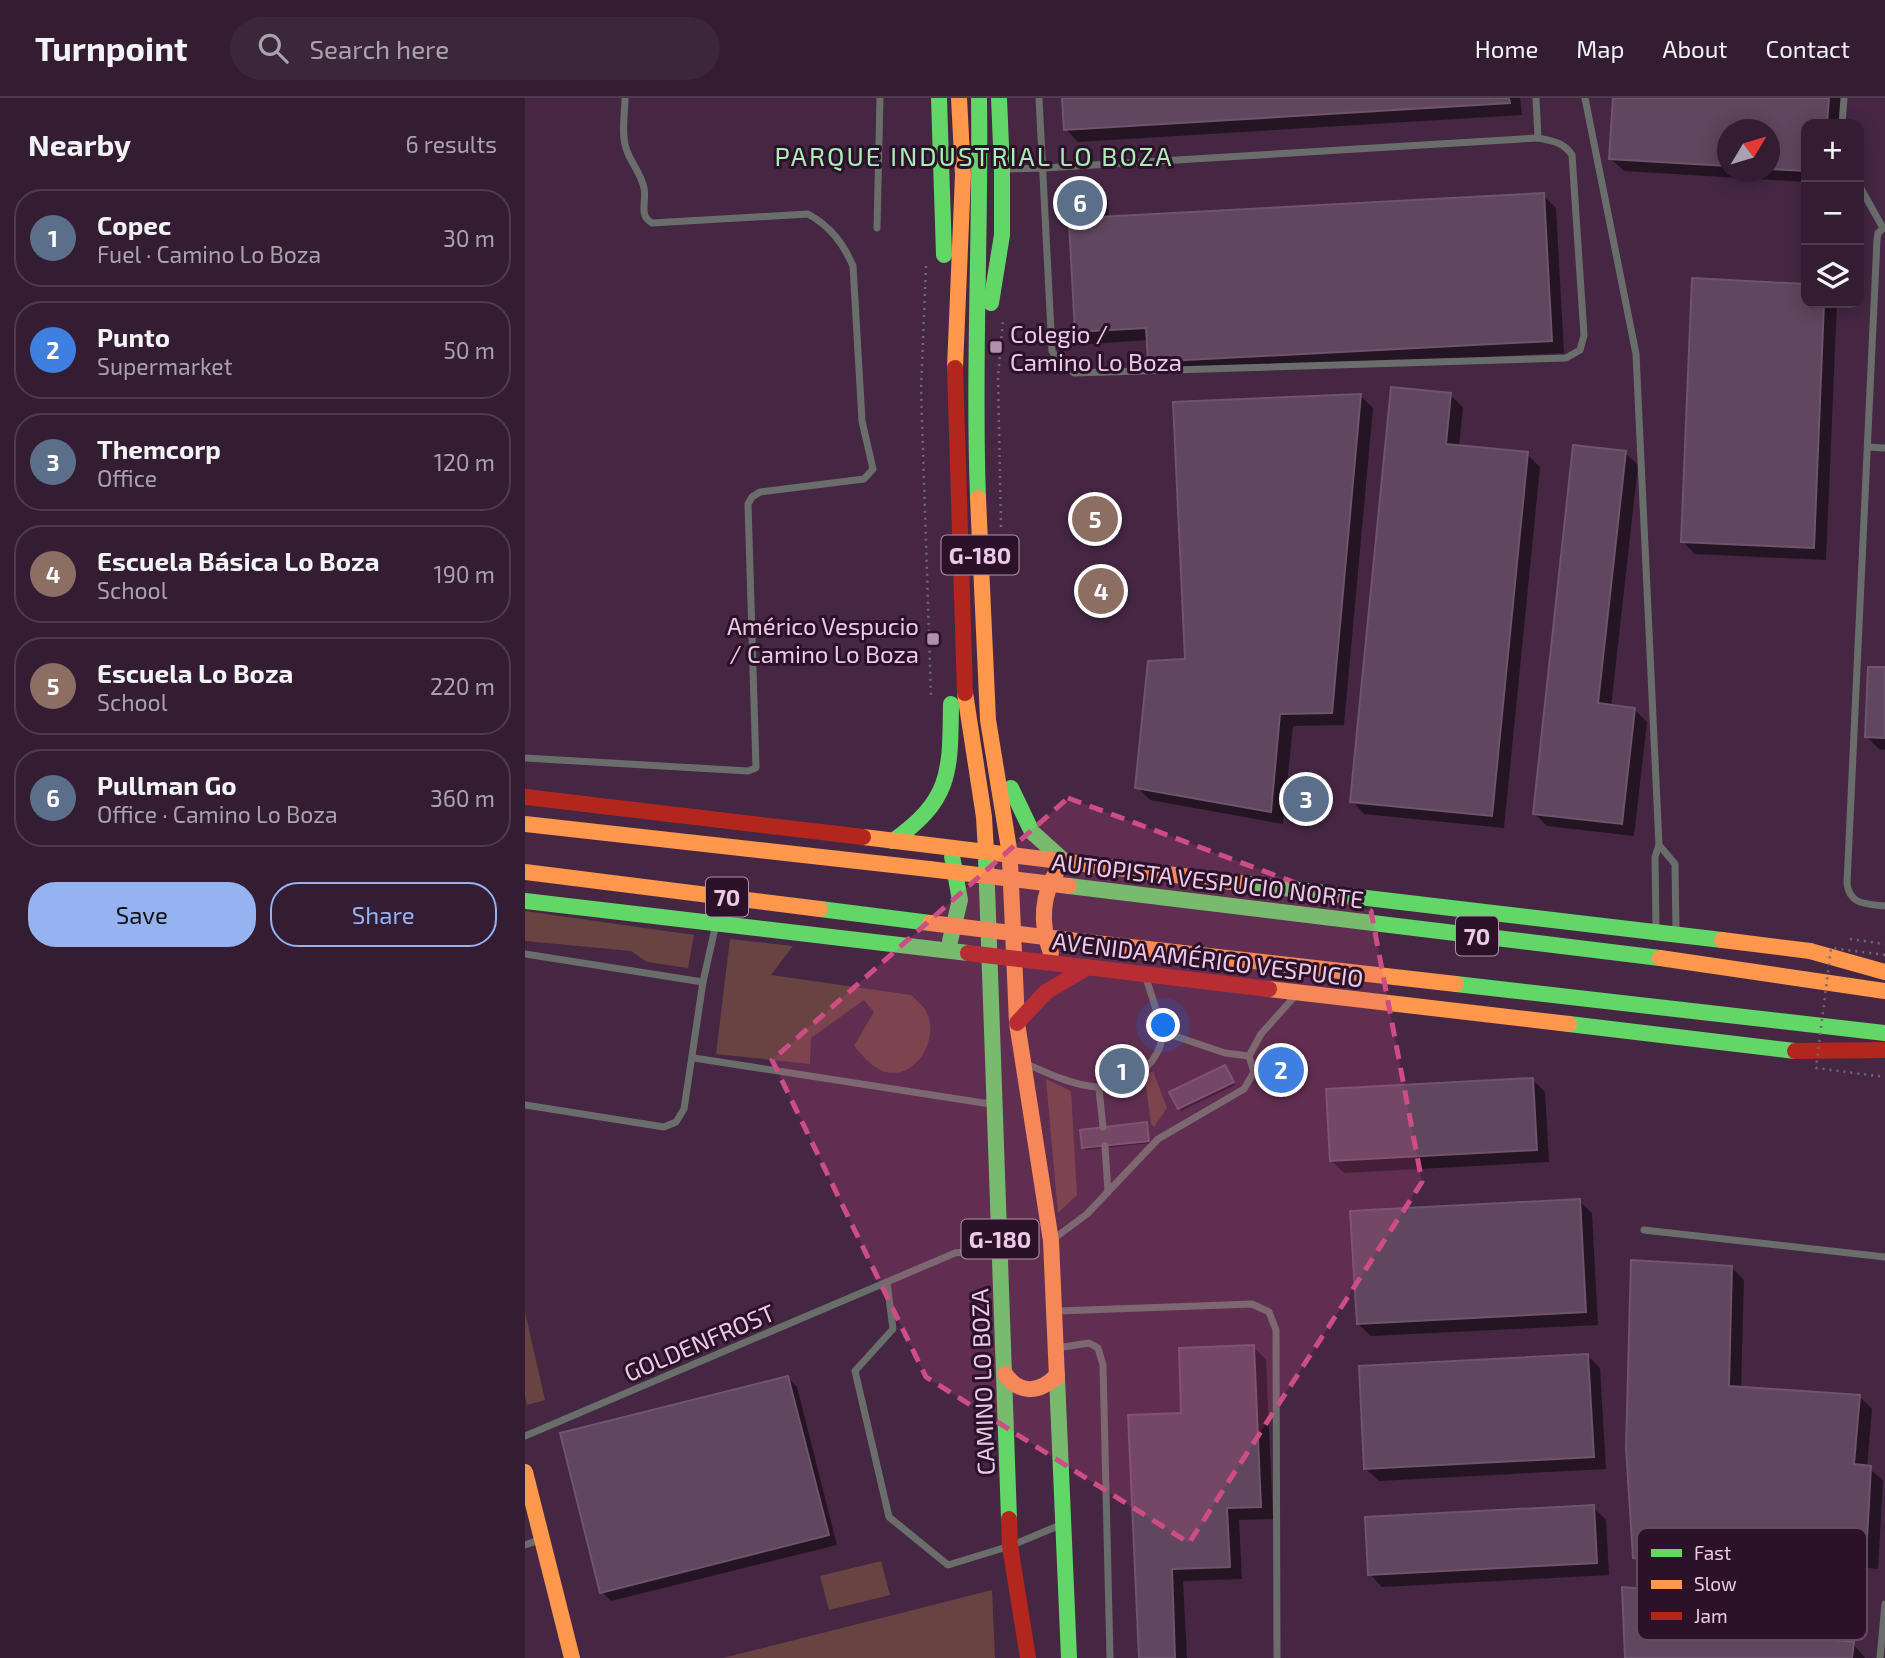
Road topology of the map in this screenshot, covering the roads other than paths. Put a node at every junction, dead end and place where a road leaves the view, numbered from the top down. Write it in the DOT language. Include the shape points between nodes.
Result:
graph roads {
  1 [pos="625,98"];
  2 [pos="880,98"];
  3 [pos="939,98"];
  4 [pos="959,98"];
  5 [pos="979,98"];
  6 [pos="999,98"];
  7 [pos="1039,98"];
  8 [pos="1536,98"];
  9 [pos="1585,98"];
  10 [pos="1844,98"];
  11 [pos="1842,119"];
  12 [pos="1538,138"];
  13 [pos="1044,168"];
  14 [pos="1002,169"];
  15 [pos="1864,193"];
  16 [pos="1884,227"];
  17 [pos="877,228"];
  18 [pos="955,353"];
  19 [pos="975,369"];
  20 [pos="1868,447"];
  21 [pos="1885,448"];
  22 [pos="963,655"];
  23 [pos="991,740"];
  24 [pos="525,758"];
  25 [pos="525,797"];
  26 [pos="525,824"];
  27 [pos="893,841"];
  28 [pos="1659,845"];
  29 [pos="949,847"];
  30 [pos="986,852"];
  31 [pos="1010,855"];
  32 [pos="1064,861"];
  33 [pos="525,872"];
  34 [pos="525,901"];
  35 [pos="1885,906"];
  36 [pos="716,923"];
  37 [pos="1656,932"];
  38 [pos="1676,935"];
  39 [pos="946,950"];
  40 [pos="1809,951"];
  41 [pos="525,954"];
  42 [pos="987,955"];
  43 [pos="1885,957"];
  44 [pos="1014,958"];
  45 [pos="1057,964"];
  46 [pos="1088,967"];
  47 [pos="1885,972"];
  48 [pos="1145,974"];
  49 [pos="703,982"];
  50 [pos="1885,990"];
  51 [pos="1298,992"];
  52 [pos="1017,1024"];
  53 [pos="1163,1032"];
  54 [pos="1885,1033"];
  55 [pos="1885,1050"];
  56 [pos="1795,1051"];
  57 [pos="1249,1056"];
  58 [pos="694,1058"];
  59 [pos="1021,1062"];
  60 [pos="1885,1063"];
  61 [pos="1099,1089"];
  62 [pos="995,1104"];
  63 [pos="525,1105"];
  64 [pos="1103,1127"];
  65 [pos="1105,1146"];
  66 [pos="1109,1193"];
  67 [pos="1644,1230"];
  68 [pos="1051,1241"];
  69 [pos="1000,1249"];
  70 [pos="1885,1257"];
  71 [pos="887,1282"];
  72 [pos="1054,1311"];
  73 [pos="1056,1348"];
  74 [pos="1005,1374"];
  75 [pos="1057,1375"];
  76 [pos="525,1436"];
  77 [pos="525,1472"];
  78 [pos="1063,1524"];
  79 [pos="543,1538"];
  80 [pos="525,1545"];
  81 [pos="1010,1546"];
  82 [pos="1885,1604"];
  83 [pos="572,1658"];
  84 [pos="1028,1658"];
  85 [pos="1069,1658"];
  86 [pos="1110,1658"];
  87 [pos="1277,1658"];
  88 [pos="1880,1658"];
  1 -- 24 [label="lane" via="625,146 641,175 646,220 808,214 822,222 846,250 853,266 862,421 873,469 865,480 760,492 748,505 755,768"];
  2 -- 17 [label="lane"];
  3 -- 18 [label="main road" via="943,292"];
  4 -- 18 [label="main road" via="962,203"];
  5 -- 19 [label="main road" via="982,171"];
  6 -- 14 [label="main road"];
  7 -- 13 [label="lane"];
  8 -- 12 [label="lane"];
  9 -- 28 [label="lane" via="1636,354"];
  10 -- 11 [label="lane"];
  12 -- 13 [label="lane"];
  12 -- 13 [label="lane" via="1565,145 1572,156 1584,335 1580,350 1566,358 1074,373 1052,351"];
  13 -- 14 [label="lane"];
  14 -- 19 [label="main road" via="999,258"];
  15 -- 16 [label="lane"];
  16 -- 20 [label="lane" via="1877,240"];
  18 -- 22 [label="main road, G-180"];
  19 -- 23 [label="main road, G-180"];
  20 -- 21 [label="lane"];
  20 -- 35 [label="lane" via="1847,888 1860,903"];
  22 -- 27 [label="main road" via="952,693 953,748 943,790 920,822"];
  22 -- 30 [label="main road, G-180"];
  23 -- 31 [label="main road, G-180"];
  23 -- 32 [label="main road" via="1023,819"];
  25 -- 27 [label="main road"];
  26 -- 50 [label="main road, AUTOPISTA VESPUCIO NORTE / 70, bridge" via="1069,886"];
  27 -- 29 [label="main road"];
  28 -- 37 [label="lane" via="1655,857"];
  28 -- 38 [label="lane" via="1675,864"];
  29 -- 30 [label="main road"];
  29 -- 39 [label="main road" via="958,873 960,900"];
  30 -- 31 [label="main road"];
  30 -- 42 [label="main road, CAMINO LO BOZA / G-180"];
  31 -- 32 [label="main road"];
  31 -- 44 [label="main road, G-180"];
  32 -- 37 [label="main road"];
  32 -- 45 [label="main road" via="1047,886 1044,902 1046,940"];
  33 -- 54 [label="main road, 70, bridge" via="1069,940"];
  34 -- 36 [label="main road, AVENIDA AMÉRICO VESPUCIO"];
  36 -- 39 [label="main road, AVENIDA AMÉRICO VESPUCIO"];
  36 -- 49 [label="lane"];
  37 -- 38 [label="main road"];
  38 -- 40 [label="main road"];
  39 -- 42 [label="main road, AVENIDA AMÉRICO VESPUCIO"];
  40 -- 43 [label="main road"];
  40 -- 47 [label="main road"];
  41 -- 49 [label="lane"];
  42 -- 44 [label="main road, AVENIDA AMÉRICO VESPUCIO"];
  42 -- 62 [label="main road, CAMINO LO BOZA / G-180"];
  44 -- 45 [label="main road, AVENIDA AMÉRICO VESPUCIO"];
  44 -- 52 [label="main road, G-180"];
  45 -- 46 [label="main road, AVENIDA AMÉRICO VESPUCIO"];
  46 -- 48 [label="main road, AVENIDA AMÉRICO VESPUCIO"];
  46 -- 52 [label="main road" via="1046,992"];
  48 -- 51 [label="main road, AVENIDA AMÉRICO VESPUCIO"];
  48 -- 53 [label="lane"];
  49 -- 58 [label="lane"];
  51 -- 56 [label="main road, AVENIDA AMÉRICO VESPUCIO"];
  51 -- 57 [label="lane" via="1261,1034"];
  52 -- 59 [label="main road, G-180"];
  53 -- 57 [label="lane" via="1225,1053"];
  53 -- 61 [label="lane" via="1155,1056 1140,1074"];
  55 -- 56 [label="main road"];
  56 -- 60 [label="main road, AVENIDA AMÉRICO VESPUCIO"];
  57 -- 66 [label="lane" via="1254,1072 1244,1089 1158,1139"];
  58 -- 62 [label="lane"];
  58 -- 63 [label="lane" via="683,1114 670,1125"];
  59 -- 61 [label="lane"];
  59 -- 68 [label="main road, G-180"];
  61 -- 64 [label="lane"];
  62 -- 69 [label="main road, CAMINO LO BOZA / G-180"];
  65 -- 66 [label="lane"];
  66 -- 68 [label="lane"];
  67 -- 70 [label="lane"];
  68 -- 72 [label="main road, G-180"];
  69 -- 71 [label="lane, GOLDENFROST" via="955,1253"];
  69 -- 74 [label="main road, CAMINO LO BOZA / G-180"];
  71 -- 76 [label="lane, GOLDENFROST"];
  71 -- 81 [label="lane" via="893,1329 855,1371 889,1517 948,1565"];
  72 -- 73 [label="main road, G-180"];
  72 -- 87 [label="lane" via="1252,1304 1269,1312 1276,1329"];
  73 -- 75 [label="main road, G-180"];
  73 -- 86 [label="lane" via="1089,1343 1098,1348 1103,1365"];
  74 -- 75 [label="main road" via="1015,1386 1031,1391"];
  74 -- 81 [label="main road, CAMINO LO BOZA / G-180"];
  75 -- 78 [label="main road, G-180"];
  77 -- 79 [label="main road"];
  78 -- 81 [label="lane"];
  78 -- 85 [label="main road, G-180"];
  79 -- 80 [label="lane"];
  79 -- 83 [label="main road"];
  81 -- 84 [label="main road, CAMINO LO BOZA / G-180"];
  82 -- 88 [label="lane"];
}
